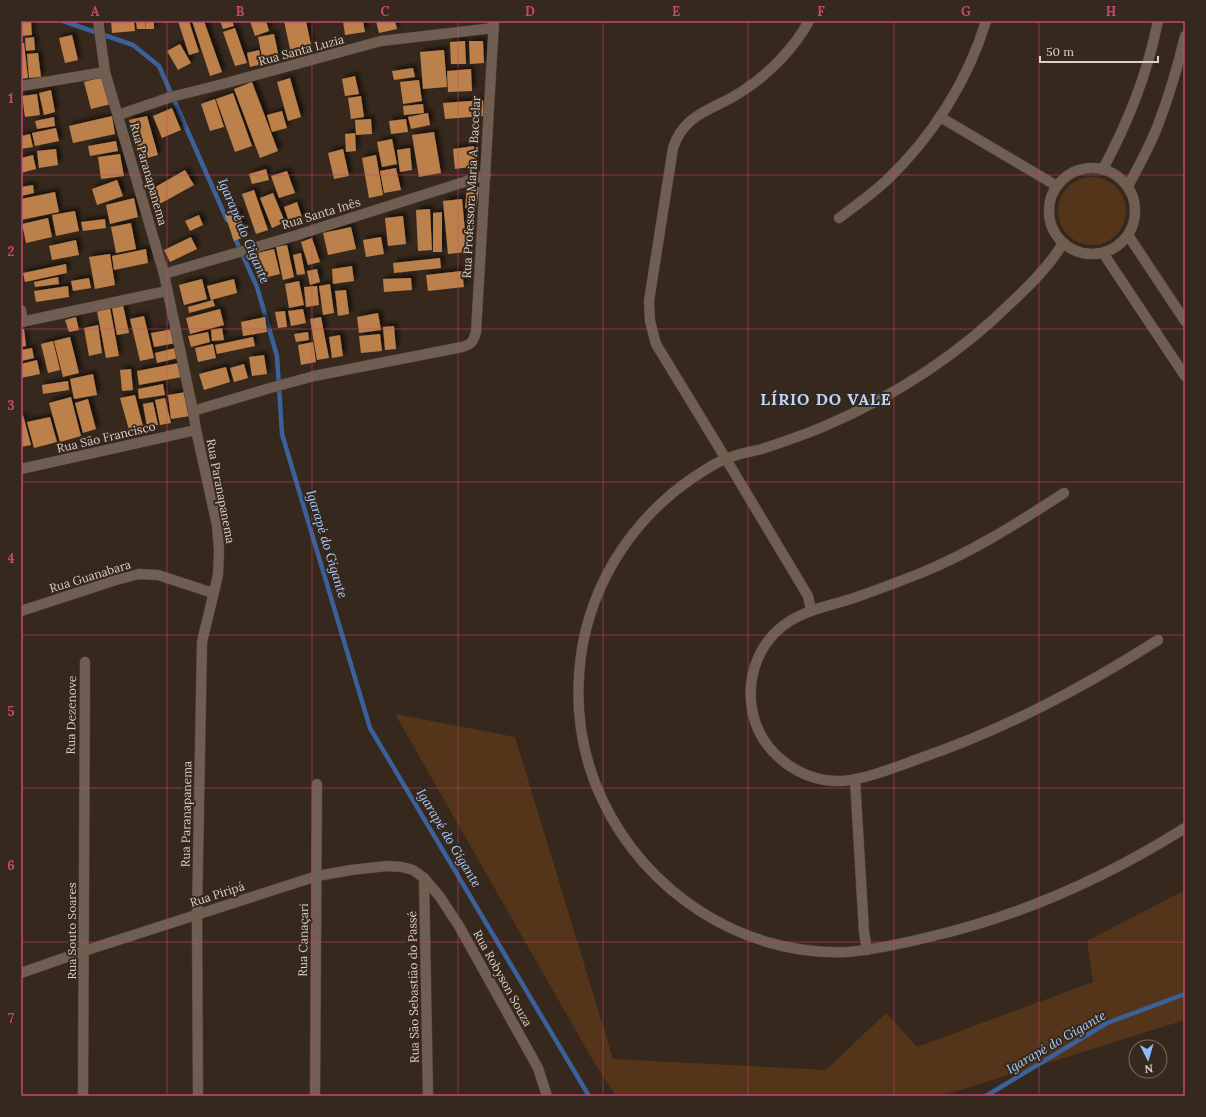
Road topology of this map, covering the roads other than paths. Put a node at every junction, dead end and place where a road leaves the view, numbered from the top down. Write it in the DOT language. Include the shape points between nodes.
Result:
graph roads {
  1 [pos="98,21"];
  2 [pos="808,21"];
  3 [pos="986,21"];
  4 [pos="1158,21"];
  5 [pos="494,24"];
  6 [pos="1185,36"];
  7 [pos="1182,64"];
  8 [pos="105,72"];
  9 [pos="21,86"];
  10 [pos="118,115"];
  11 [pos="940,117"];
  12 [pos="1103,169"];
  13 [pos="486,175"];
  14 [pos="1057,186"];
  15 [pos="1128,186"];
  16 [pos="839,218"];
  17 [pos="1128,235"];
  18 [pos="1063,243"];
  19 [pos="1103,253"];
  20 [pos="164,274"];
  21 [pos="167,291"];
  22 [pos="21,310"];
  23 [pos="1185,321"];
  24 [pos="22,322"];
  25 [pos="1185,376"];
  26 [pos="193,411"];
  27 [pos="196,430"];
  28 [pos="726,458"];
  29 [pos="21,469"];
  30 [pos="1064,493"];
  31 [pos="213,593"];
  32 [pos="811,610"];
  33 [pos="21,611"];
  34 [pos="1158,640"];
  35 [pos="85,662"];
  36 [pos="84,767"];
  37 [pos="855,779"];
  38 [pos="317,784"];
  39 [pos="1185,828"];
  40 [pos="317,876"];
  41 [pos="424,878"];
  42 [pos="197,914"];
  43 [pos="868,950"];
  44 [pos="84,951"];
  45 [pos="21,973"];
  46 [pos="83,1096"];
  47 [pos="198,1096"];
  48 [pos="315,1096"];
  49 [pos="428,1096"];
  50 [pos="547,1096"];
  1 -- 8 [label="street, Rua Paranapanema"];
  2 -- 28 [label="street" via="780,60 763,76 725,102 696,115 679,134 673,148 648,301 650,322 656,344"];
  3 -- 11 [label="street" via="960,84"];
  4 -- 12 [label="street" via="1135,102"];
  5 -- 10 [label="street, Rua Santa Luzia" via="381,41 171,97"];
  5 -- 13 [label="street, Rua Professora Maria A. Baccelar"];
  6 -- 7 [label="street"];
  7 -- 15 [label="street" via="1144,157"];
  8 -- 9 [label="street"];
  8 -- 10 [label="street, Rua Paranapanema"];
  10 -- 20 [label="street, Rua Paranapanema"];
  11 -- 14 [label="street"];
  11 -- 16 [label="street" via="908,158 886,180"];
  12 -- 14 [label="street" via="1090,167 1077,170 1066,176"];
  12 -- 15 [label="street" via="1113,172"];
  13 -- 20 [label="street, Rua Santa Inês"];
  13 -- 26 [label="street, Rua Professora Maria A. Baccelar" via="476,332 469,345 293,381"];
  14 -- 18 [label="street" via="1049,205 1049,216 1056,235"];
  15 -- 17 [label="street" via="1133,195 1136,211"];
  17 -- 19 [label="street" via="1117,246"];
  17 -- 23 [label="street"];
  18 -- 19 [label="street" via="1082,252"];
  18 -- 28 [label="street" via="1054,258 1004,310 960,347 919,376 826,426"];
  19 -- 25 [label="street"];
  20 -- 21 [label="street, Rua Paranapanema"];
  21 -- 24 [label="street"];
  21 -- 26 [label="street, Rua Paranapanema"];
  22 -- 24 [label="street"];
  26 -- 27 [label="street, Rua Paranapanema"];
  27 -- 29 [label="street, Rua São Francisco"];
  27 -- 31 [label="street, Rua Paranapanema" via="217,525 218,575"];
  28 -- 32 [label="street" via="808,596"];
  28 -- 43 [label="street" via="686,483 648,516 618,555 596,600 582,648 578,697 584,747 590,771 610,817 639,859 661,882 696,910 742,933 791,947 816,951"];
  30 -- 32 [label="street" via="1018,523 958,556 886,586"];
  31 -- 33 [label="street, Rua Guanabara" via="158,575 139,574"];
  31 -- 42 [label="street, Rua Paranapanema" via="202,642"];
  32 -- 37 [label="street" via="783,626 762,651 752,676 751,702 754,716 770,748 798,771 825,780"];
  34 -- 37 [label="street" via="1075,690 1020,718 944,750"];
  35 -- 36 [label="street, Rua Dezenove"];
  36 -- 44 [label="street, Rua Souto Soares"];
  37 -- 43 [label="street" via="864,932"];
  38 -- 40 [label="street, Rua Canaçari"];
  39 -- 43 [label="street" via="1120,866 1036,904 950,932"];
  40 -- 41 [label="street, Rua Piripá" via="387,866 413,870"];
  40 -- 42 [label="street, Rua Piripá"];
  40 -- 48 [label="street, Rua Canaçari"];
  41 -- 49 [label="street, Rua São Sebastião do Passé"];
  41 -- 50 [label="street, Rua Robyson Souza" via="459,926 538,1068"];
  42 -- 44 [label="street, Rua Piripá"];
  42 -- 47 [label="street, Rua Paranapanema"];
  44 -- 45 [label="street, Rua Piripá"];
  44 -- 46 [label="street, Rua Souto Soares"];
}
